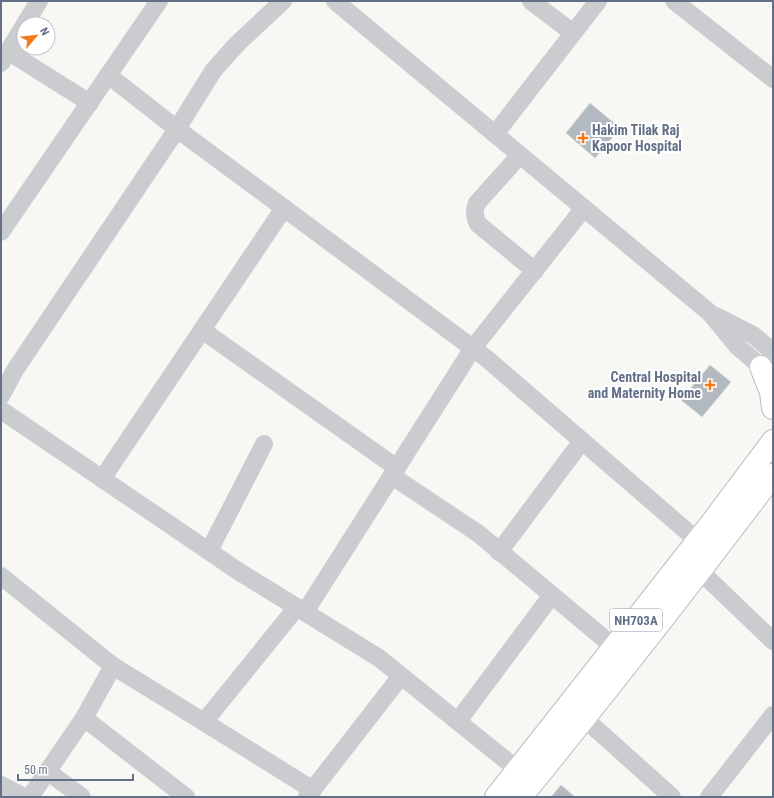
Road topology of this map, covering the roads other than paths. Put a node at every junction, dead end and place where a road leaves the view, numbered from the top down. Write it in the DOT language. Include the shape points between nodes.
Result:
graph roads {
  1 [pos="39,1"];
  2 [pos="160,1"];
  3 [pos="283,1"];
  4 [pos="335,1"];
  5 [pos="530,1"];
  6 [pos="598,1"];
  7 [pos="674,1"];
  8 [pos="30,16"];
  9 [pos="573,33"];
  10 [pos="16,40"];
  11 [pos="5,58"];
  12 [pos="771,74"];
  13 [pos="108,75"];
  14 [pos="90,103"];
  15 [pos="176,129"];
  16 [pos="495,134"];
  17 [pos="520,155"];
  18 [pos="284,208"];
  19 [pos="584,208"];
  20 [pos="1,232"];
  21 [pos="535,271"];
  22 [pos="202,330"];
  23 [pos="473,348"];
  24 [pos="769,366"];
  25 [pos="1,396"];
  26 [pos="773,408"];
  27 [pos="1,410"];
  28 [pos="773,415"];
  29 [pos="582,440"];
  30 [pos="264,444"];
  31 [pos="771,444"];
  32 [pos="395,472"];
  33 [pos="773,475"];
  34 [pos="102,479"];
  35 [pos="698,540"];
  36 [pos="209,551"];
  37 [pos="500,552"];
  38 [pos="700,571"];
  39 [pos="1,576"];
  40 [pos="552,595"];
  41 [pos="301,610"];
  42 [pos="773,641"];
  43 [pos="614,647"];
  44 [pos="113,666"];
  45 [pos="401,676"];
  46 [pos="773,715"];
  47 [pos="84,718"];
  48 [pos="585,719"];
  49 [pos="458,721"];
  50 [pos="204,722"];
  51 [pos="518,770"];
  52 [pos="48,771"];
  53 [pos="1,785"];
  54 [pos="310,794"];
  55 [pos="24,797"];
  56 [pos="30,797"];
  57 [pos="82,797"];
  58 [pos="186,797"];
  59 [pos="496,797"];
  60 [pos="521,797"];
  61 [pos="672,797"];
  62 [pos="709,797"];
  1 -- 8 [label="street"];
  2 -- 13 [label="street"];
  3 -- 15 [label="street" via="237,44 213,71"];
  4 -- 16 [label="street"];
  5 -- 9 [label="street"];
  6 -- 9 [label="street"];
  7 -- 12 [label="street"];
  9 -- 16 [label="street"];
  10 -- 11 [label="street"];
  11 -- 14 [label="street"];
  13 -- 14 [label="street"];
  13 -- 15 [label="street"];
  14 -- 20 [label="street"];
  15 -- 18 [label="street"];
  15 -- 25 [label="street" via="15,370"];
  16 -- 17 [label="street"];
  17 -- 19 [label="street"];
  17 -- 21 [label="street" via="477,203 474,210 475,218 478,224"];
  18 -- 22 [label="street"];
  18 -- 23 [label="street"];
  19 -- 21 [label="street"];
  19 -- 24 [label="street" via="710,313 738,347"];
  21 -- 23 [label="street"];
  22 -- 32 [label="street"];
  22 -- 34 [label="street"];
  23 -- 29 [label="street"];
  23 -- 32 [label="street"];
  24 -- 26 [label="highway"];
  27 -- 34 [label="street"];
  28 -- 31 [label="highway"];
  29 -- 35 [label="street"];
  29 -- 37 [label="street"];
  30 -- 36 [label="street"];
  31 -- 35 [label="highway, NH703A"];
  32 -- 37 [label="street"];
  32 -- 41 [label="street"];
  33 -- 38 [label="highway, NH703A"];
  34 -- 36 [label="street"];
  35 -- 43 [label="highway, NH703A"];
  36 -- 41 [label="street"];
  37 -- 40 [label="street"];
  38 -- 42 [label="street"];
  38 -- 48 [label="highway, NH703A"];
  39 -- 44 [label="street"];
  40 -- 43 [label="street"];
  40 -- 49 [label="street"];
  41 -- 45 [label="street" via="379,658"];
  41 -- 50 [label="street"];
  43 -- 51 [label="highway, NH703A"];
  44 -- 47 [label="street"];
  44 -- 50 [label="street"];
  45 -- 49 [label="street"];
  45 -- 54 [label="street"];
  46 -- 62 [label="street"];
  47 -- 52 [label="street"];
  47 -- 58 [label="street"];
  48 -- 60 [label="highway, NH703A"];
  48 -- 61 [label="street"];
  49 -- 51 [label="street"];
  50 -- 54 [label="street"];
  51 -- 59 [label="highway, NH703A"];
  52 -- 56 [label="street"];
  52 -- 57 [label="street"];
  53 -- 55 [label="street"];
}
